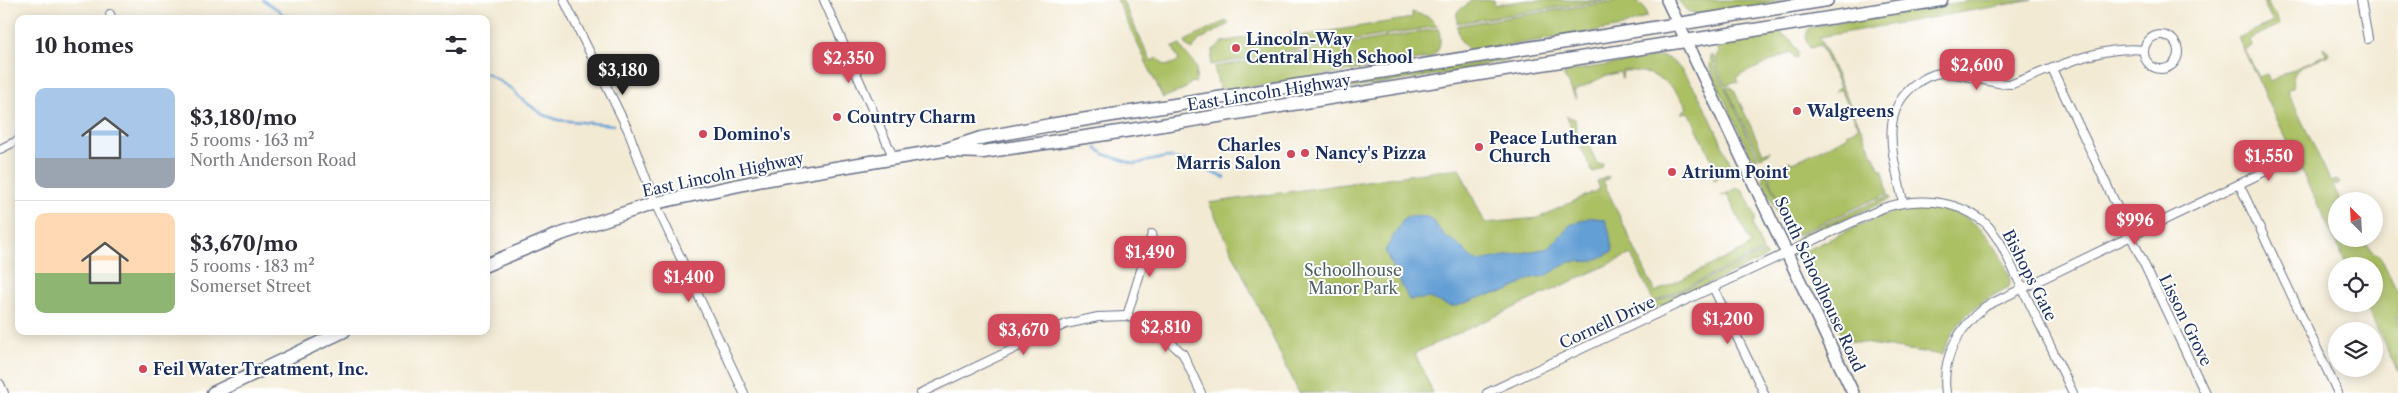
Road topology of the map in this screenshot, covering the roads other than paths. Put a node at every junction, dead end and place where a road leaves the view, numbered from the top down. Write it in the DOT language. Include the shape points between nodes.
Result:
graph roads {
  1 [pos="564,0"];
  2 [pos="824,0"];
  3 [pos="1667,0"];
  4 [pos="1827,0"];
  5 [pos="1941,0"];
  6 [pos="2361,0"];
  7 [pos="1679,24"];
  8 [pos="2368,39"];
  9 [pos="1686,40"];
  10 [pos="2144,50"];
  11 [pos="2052,69"];
  12 [pos="15,142"];
  13 [pos="0,149"];
  14 [pos="944,150"];
  15 [pos="894,159"];
  16 [pos="2289,160"];
  17 [pos="2239,184"];
  18 [pos="1903,202"];
  19 [pos="655,203"];
  20 [pos="1152,234"];
  21 [pos="2130,236"];
  22 [pos="1787,252"];
  23 [pos="490,263"];
  24 [pos="1713,287"];
  25 [pos="2022,287"];
  26 [pos="1127,316"];
  27 [pos="336,335"];
  28 [pos="0,384"];
  29 [pos="4,393"];
  30 [pos="213,393"];
  31 [pos="744,393"];
  32 [pos="921,393"];
  33 [pos="1201,393"];
  34 [pos="1487,393"];
  35 [pos="1764,393"];
  36 [pos="1853,393"];
  37 [pos="1946,393"];
  38 [pos="2072,393"];
  39 [pos="2205,393"];
  40 [pos="2338,393"];
  1 -- 19 [label="street" via="628,130"];
  2 -- 15 [label="street"];
  3 -- 7 [label="street, South Schoolhouse Road"];
  4 -- 7 [label="main road, East Lincoln Highway"];
  5 -- 9 [label="main road, East Lincoln Highway"];
  6 -- 8 [label="street"];
  7 -- 9 [label="street, South Schoolhouse Road"];
  7 -- 14 [label="main road, East Lincoln Highway" via="1050,125 980,138"];
  9 -- 14 [label="main road, East Lincoln Highway" via="1078,138 983,152"];
  9 -- 22 [label="street, South Schoolhouse Road"];
  10 -- 10 [label="street" via="2148,64 2158,70 2174,64 2178,54 2176,43 2162,35 2151,38"];
  10 -- 11 [label="street" via="2103,51"];
  11 -- 18 [label="street" via="2012,84 1937,73 1905,92 1891,122 1891,140"];
  11 -- 21 [label="street, Lisson Grove"];
  12 -- 13 [label="street"];
  14 -- 15 [label="main road, East Lincoln Highway"];
  15 -- 19 [label="main road, East Lincoln Highway" via="763,180"];
  16 -- 17 [label="street"];
  17 -- 21 [label="street"];
  17 -- 40 [label="street"];
  18 -- 22 [label="street, Cornell Drive"];
  18 -- 25 [label="street, Bishops Gate" via="1932,201 1963,209 1985,222 2000,242"];
  19 -- 23 [label="main road, East Lincoln Highway" via="558,235"];
  19 -- 31 [label="street"];
  20 -- 26 [label="street"];
  21 -- 25 [label="street"];
  21 -- 39 [label="street, Lisson Grove"];
  22 -- 24 [label="street, Cornell Drive"];
  22 -- 36 [label="street, South Schoolhouse Road"];
  24 -- 34 [label="street, Cornell Drive"];
  24 -- 35 [label="street"];
  25 -- 37 [label="street" via="1986,306 1958,335 1948,362"];
  25 -- 38 [label="street, Bishops Gate"];
  26 -- 32 [label="street" via="1098,317 1066,324"];
  26 -- 33 [label="street" via="1157,330 1183,354"];
  27 -- 30 [label="main road"];
  28 -- 29 [label="street"];
}
